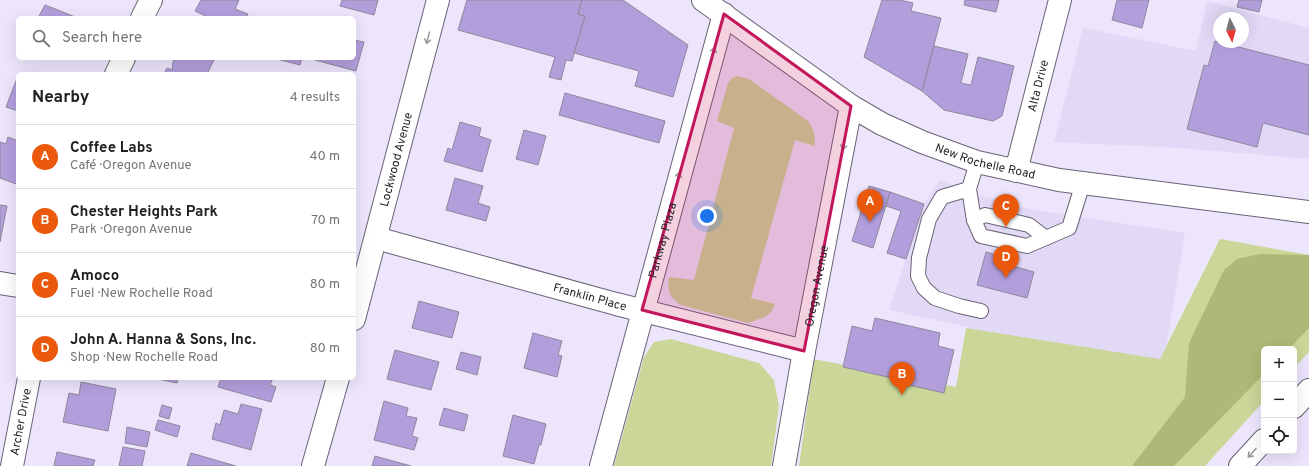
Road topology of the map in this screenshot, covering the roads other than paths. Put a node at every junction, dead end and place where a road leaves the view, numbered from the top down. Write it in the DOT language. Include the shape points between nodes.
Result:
graph roads {
  1 [pos="151,0"];
  2 [pos="438,0"];
  3 [pos="703,0"];
  4 [pos="1060,0"];
  5 [pos="724,14"];
  6 [pos="143,16"];
  7 [pos="123,60"];
  8 [pos="117,72"];
  9 [pos="851,106"];
  10 [pos="977,162"];
  11 [pos="1016,171"];
  12 [pos="1083,183"];
  13 [pos="969,189"];
  14 [pos="1309,212"];
  15 [pos="974,220"];
  16 [pos="376,238"];
  17 [pos="1046,238"];
  18 [pos="0,283"];
  19 [pos="16,286"];
  20 [pos="642,310"];
  21 [pos="981,311"];
  22 [pos="356,312"];
  23 [pos="804,351"];
  24 [pos="29,380"];
  25 [pos="337,380"];
  26 [pos="1309,390"];
  27 [pos="1297,404"];
  28 [pos="1261,443"];
  29 [pos="12,466"];
  30 [pos="313,466"];
  31 [pos="601,466"];
  32 [pos="784,466"];
  33 [pos="1240,466"];
  1 -- 6 [label="main road"];
  2 -- 16 [label="main road, Lockwood Avenue, one-way"];
  3 -- 5 [label="main road, New Rochelle Road"];
  4 -- 11 [label="main road, Alta Drive"];
  5 -- 9 [label="main road, New Rochelle Road"];
  20 -- 5 [label="main road, Parkway Plaza, one-way"];
  7 -- 8 [label="main road"];
  9 -- 10 [label="main road, New Rochelle Road" via="882,124 922,142"];
  9 -- 23 [label="main road, Oregon Avenue, one-way"];
  10 -- 11 [label="main road, New Rochelle Road"];
  10 -- 13 [label="lane"];
  11 -- 12 [label="main road, New Rochelle Road"];
  12 -- 14 [label="main road, New Rochelle Road"];
  12 -- 17 [label="lane" via="1069,228"];
  13 -- 15 [label="lane"];
  13 -- 21 [label="lane" via="942,197 930,219 919,258 918,276 924,288 935,298"];
  15 -- 17 [label="lane" via="985,215 1029,225"];
  15 -- 17 [label="lane" via="981,236 1027,246"];
  16 -- 20 [label="main road, Franklin Place"];
  16 -- 22 [label="main road, Lockwood Avenue"];
  18 -- 19 [label="main road"];
  20 -- 23 [label="main road, Franklin Place"];
  20 -- 31 [label="main road, Parkway Plaza"];
  23 -- 32 [label="main road, Oregon Avenue"];
  24 -- 29 [label="main road, Archer Drive"];
  25 -- 30 [label="main road"];
  26 -- 27 [label="main road"];
  28 -- 33 [label="main road, one-way"];
}
